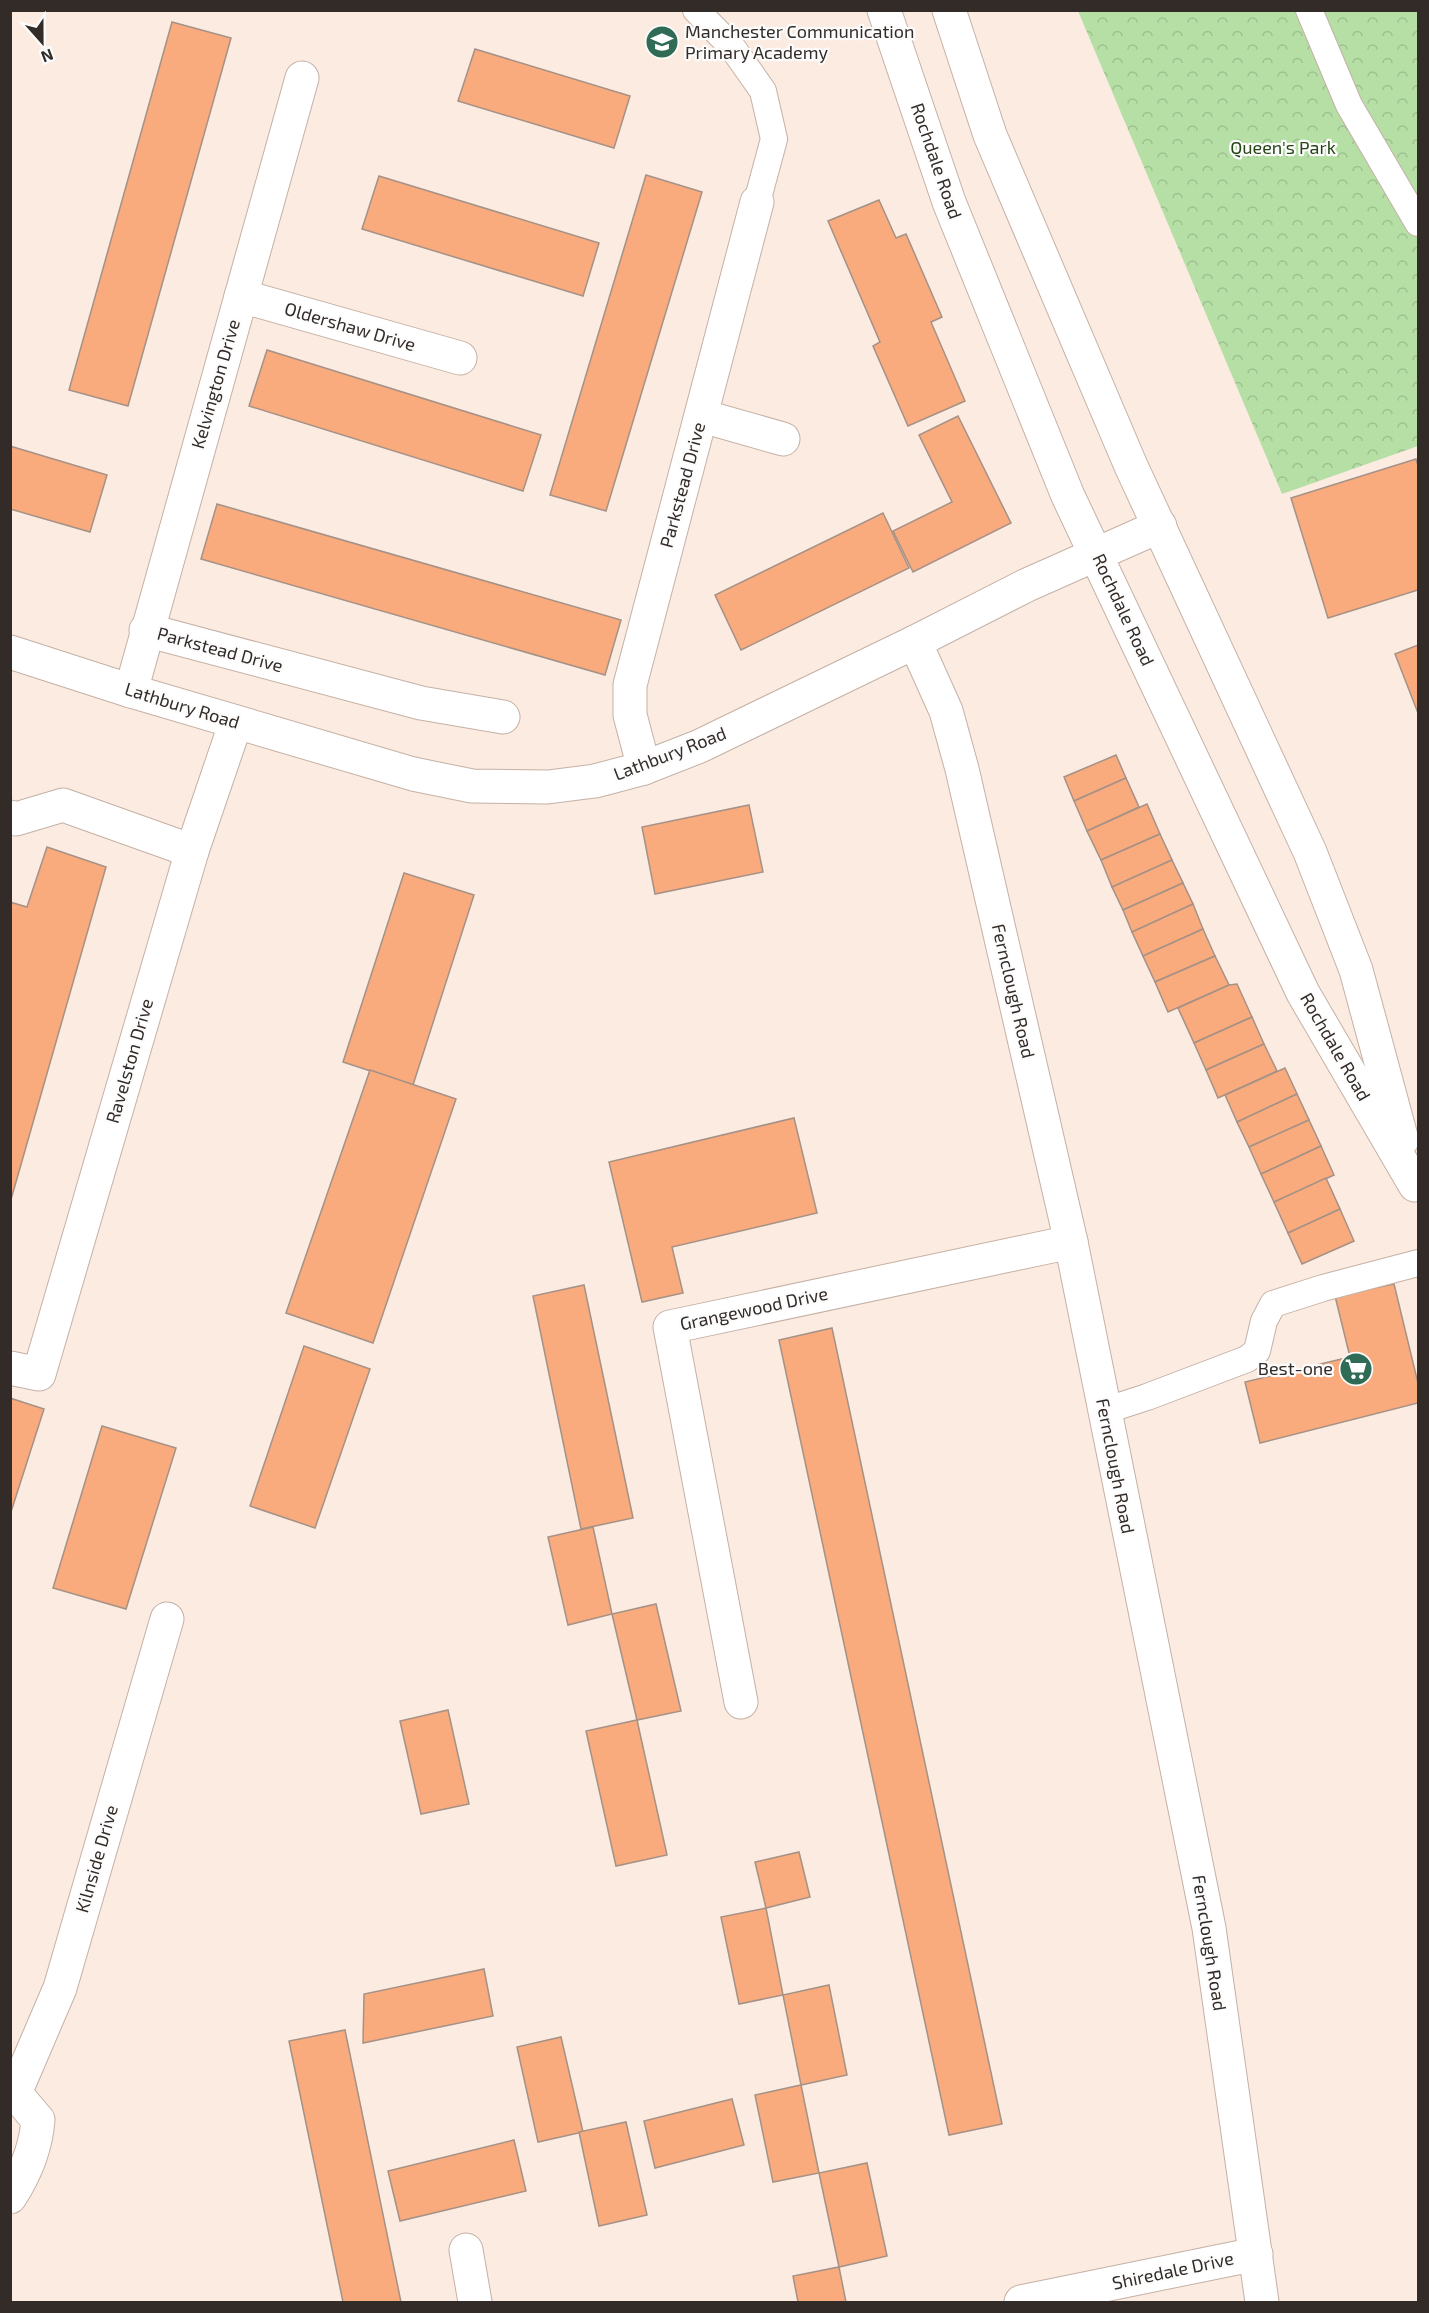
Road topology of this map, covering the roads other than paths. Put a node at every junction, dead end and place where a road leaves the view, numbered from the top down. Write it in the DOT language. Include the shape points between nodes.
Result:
graph roads {
  1 [pos="696,10"];
  2 [pos="884,10"];
  3 [pos="950,10"];
  4 [pos="1309,10"];
  5 [pos="302,78"];
  6 [pos="757,202"];
  7 [pos="1419,223"];
  8 [pos="241,296"];
  9 [pos="460,358"];
  10 [pos="702,416"];
  11 [pos="783,439"];
  12 [pos="1160,526"];
  13 [pos="1096,553"];
  14 [pos="146,630"];
  15 [pos="915,642"];
  16 [pos="10,652"];
  17 [pos="131,691"];
  18 [pos="503,717"];
  19 [pos="236,722"];
  20 [pos="644,768"];
  21 [pos="10,817"];
  22 [pos="192,851"];
  23 [pos="1417,1191"];
  24 [pos="1071,1242"];
  25 [pos="1419,1263"];
  26 [pos="10,1368"];
  27 [pos="1104,1411"];
  28 [pos="167,1619"];
  29 [pos="741,1702"];
  30 [pos="13,2092"];
  31 [pos="10,2197"];
  32 [pos="466,2250"];
  33 [pos="1256,2254"];
  34 [pos="475,2302"];
  35 [pos="1021,2302"];
  36 [pos="1262,2302"];
  1 -- 6 [label="lane" via="732,47 763,91 774,139"];
  2 -- 13 [label="street, Rochdale Road" via="949,201 1068,496"];
  3 -- 12 [label="street, Rochdale Road" via="990,135"];
  4 -- 7 [label="lane" via="1349,105"];
  5 -- 8 [label="street, Kelvington Drive"];
  6 -- 10 [label="street, Parkstead Drive"];
  8 -- 9 [label="street, Oldershaw Drive"];
  8 -- 14 [label="street, Kelvington Drive"];
  10 -- 11 [label="street"];
  10 -- 20 [label="street, Parkstead Drive" via="630,685 630,715"];
  12 -- 13 [label="street, Lathbury Road"];
  12 -- 23 [label="street, Rochdale Road" via="1310,852 1356,970"];
  13 -- 15 [label="street, Lathbury Road"];
  13 -- 23 [label="street, Rochdale Road" via="1303,993"];
  14 -- 17 [label="street, Kelvington Drive"];
  14 -- 18 [label="street, Parkstead Drive" via="421,703"];
  15 -- 20 [label="street, Lathbury Road" via="700,746"];
  15 -- 24 [label="street, Fernclough Road" via="946,711 962,769"];
  16 -- 17 [label="street, Lathbury Road"];
  17 -- 19 [label="street, Lathbury Road"];
  19 -- 20 [label="street, Lathbury Road" via="413,774 472,786 548,787 595,781"];
  19 -- 22 [label="street, Ravelston Drive"];
  21 -- 22 [label="street" via="16,819 63,805"];
  22 -- 26 [label="street, Ravelston Drive" via="39,1374"];
  24 -- 27 [label="street, Fernclough Road"];
  24 -- 29 [label="street, Grangewood Drive" via="670,1328"];
  25 -- 27 [label="lane" via="1273,1304 1264,1321 1257,1351 1247,1359"];
  27 -- 33 [label="street, Fernclough Road" via="1209,1928"];
  28 -- 30 [label="street, Kilnside Drive" via="60,1988"];
  30 -- 31 [label="street" via="38,2120 37,2135 20,2182"];
  32 -- 34 [label="street"];
  33 -- 35 [label="street, Shiredale Drive"];
  33 -- 36 [label="street, Fernclough Road"];
}
